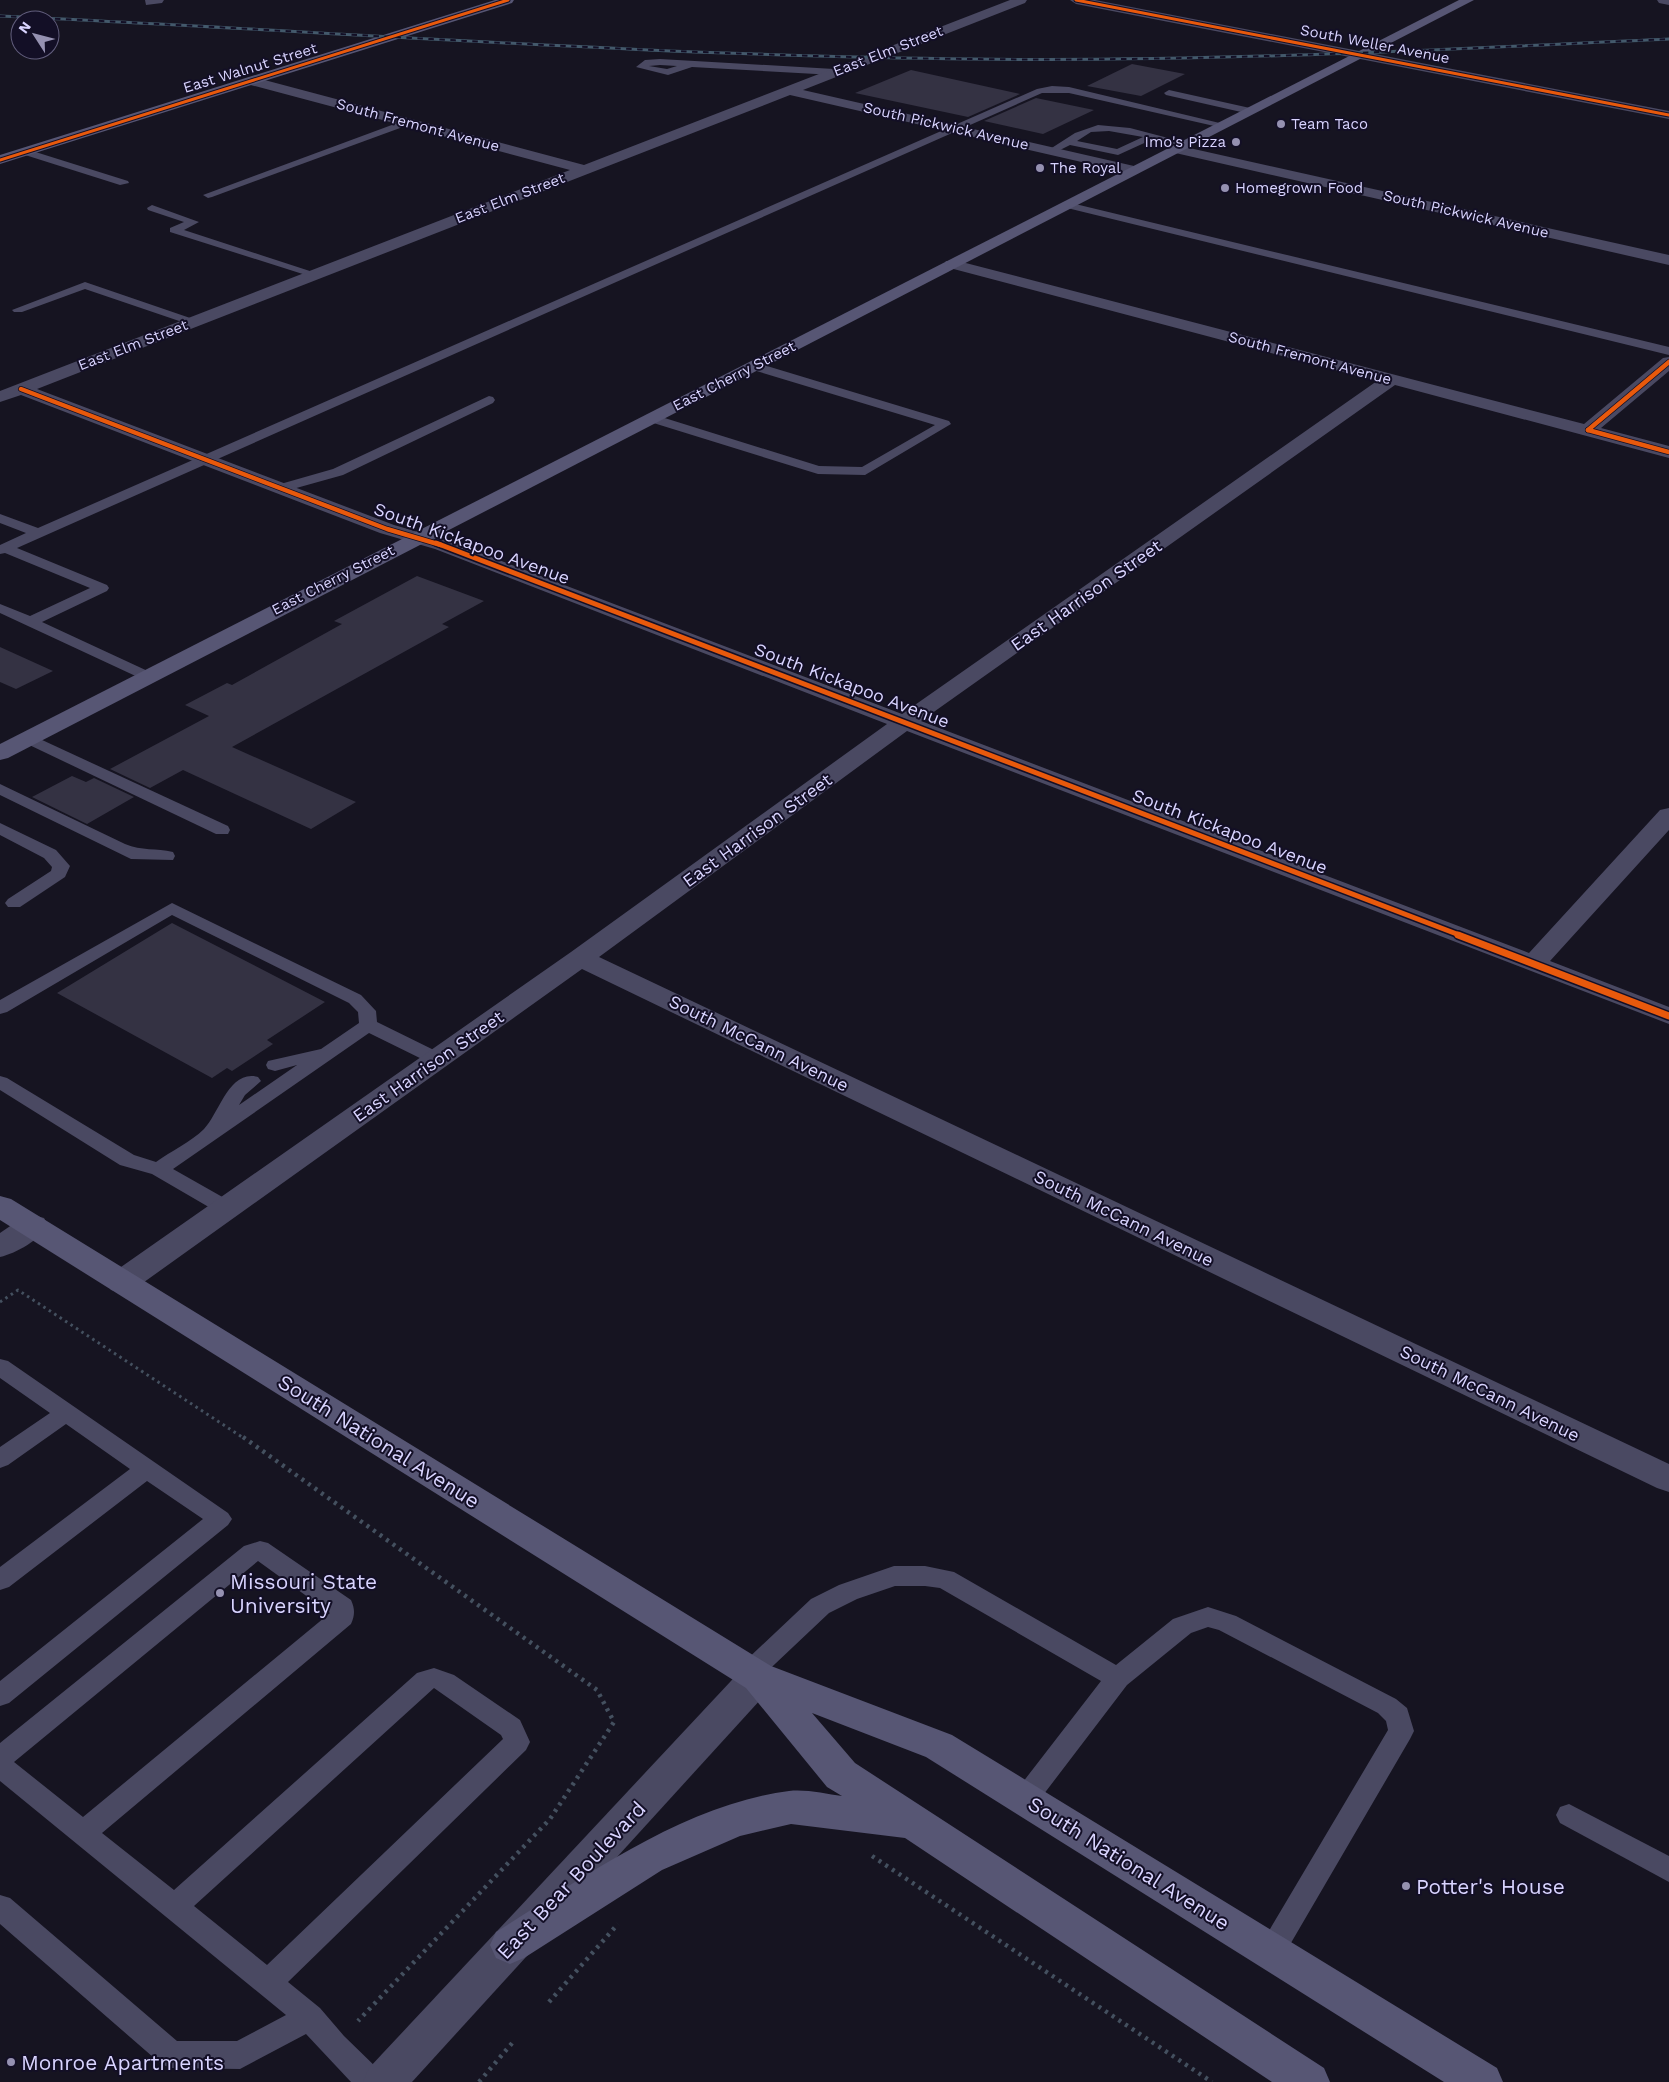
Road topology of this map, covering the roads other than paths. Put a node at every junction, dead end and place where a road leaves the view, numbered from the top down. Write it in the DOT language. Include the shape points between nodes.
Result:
graph roads {
  1 [pos="508,0"];
  2 [pos="1021,0"];
  3 [pos="1076,0"];
  4 [pos="1468,0"];
  5 [pos="1663,0"];
  6 [pos="1669,1"];
  7 [pos="1361,54"];
  8 [pos="690,64"];
  9 [pos="834,72"];
  10 [pos="252,81"];
  11 [pos="787,90"];
  12 [pos="1169,93"];
  13 [pos="1250,111"];
  14 [pos="1669,115"];
  15 [pos="408,122"];
  16 [pos="1223,125"];
  17 [pos="954,128"];
  18 [pos="1152,136"];
  19 [pos="1069,142"];
  20 [pos="1181,146"];
  21 [pos="1052,151"];
  22 [pos="26,152"];
  23 [pos="0,160"];
  24 [pos="584,169"];
  25 [pos="1134,170"];
  26 [pos="124,183"];
  27 [pos="208,195"];
  28 [pos="1067,204"];
  29 [pos="152,208"];
  30 [pos="1669,260"];
  31 [pos="952,264"];
  32 [pos="313,274"];
  33 [pos="18,310"];
  34 [pos="192,322"];
  35 [pos="1669,351"];
  36 [pos="1669,362"];
  37 [pos="754,366"];
  38 [pos="1392,380"];
  39 [pos="21,389"];
  40 [pos="0,397"];
  41 [pos="489,400"];
  42 [pos="651,418"];
  43 [pos="1588,430"];
  44 [pos="1669,452"];
  45 [pos="207,460"];
  46 [pos="282,488"];
  47 [pos="0,518"];
  48 [pos="38,534"];
  49 [pos="417,537"];
  50 [pos="3,549"];
  51 [pos="0,608"];
  52 [pos="30,622"];
  53 [pos="147,676"];
  54 [pos="906,722"];
  55 [pos="27,738"];
  56 [pos="0,752"];
  57 [pos="0,789"];
  58 [pos="1669,815"];
  59 [pos="0,828"];
  60 [pos="222,830"];
  61 [pos="167,856"];
  62 [pos="14,903"];
  63 [pos="580,958"];
  64 [pos="1534,964"];
  65 [pos="0,1008"];
  66 [pos="1669,1016"];
  67 [pos="368,1025"];
  68 [pos="332,1050"];
  69 [pos="437,1059"];
  70 [pos="276,1065"];
  71 [pos="250,1081"];
  72 [pos="0,1082"];
  73 [pos="212,1133"];
  74 [pos="159,1169"];
  75 [pos="0,1206"];
  76 [pos="226,1208"];
  77 [pos="33,1225"];
  78 [pos="0,1247"];
  79 [pos="122,1282"];
  80 [pos="0,1367"];
  81 [pos="66,1413"];
  82 [pos="0,1459"];
  83 [pos="146,1469"];
  84 [pos="1669,1479"];
  85 [pos="220,1519"];
  86 [pos="0,1580"];
  87 [pos="754,1675"];
  88 [pos="1118,1678"];
  89 [pos="0,1696"];
  90 [pos="0,1758"];
  91 [pos="0,1766"];
  92 [pos="1025,1799"];
  93 [pos="1569,1815"];
  94 [pos="914,1822"];
  95 [pos="83,1833"];
  96 [pos="1669,1870"];
  97 [pos="0,1907"];
  98 [pos="174,1907"];
  99 [pos="510,1945"];
  100 [pos="1271,1951"];
  101 [pos="268,1983"];
  102 [pos="310,2017"];
  103 [pos="371,2082"];
  104 [pos="384,2082"];
  105 [pos="1309,2082"];
  106 [pos="1482,2082"];
  1 -- 10 [label="street, East Walnut Street"];
  2 -- 9 [label="street, East Elm Street"];
  3 -- 7 [label="street, South Weller Avenue"];
  4 -- 7 [label="street, East Cherry Street"];
  5 -- 6 [label="street"];
  7 -- 13 [label="street, East Cherry Street"];
  7 -- 14 [label="street, South Weller Avenue"];
  8 -- 9 [label="lane"];
  9 -- 11 [label="street, East Elm Street"];
  10 -- 15 [label="street, South Fremont Avenue"];
  10 -- 22 [label="street, East Walnut Street"];
  11 -- 17 [label="street, South Pickwick Avenue"];
  11 -- 24 [label="street, East Elm Street"];
  12 -- 13 [label="lane"];
  13 -- 16 [label="street, East Cherry Street"];
  15 -- 24 [label="street, South Fremont Avenue"];
  15 -- 27 [label="lane"];
  16 -- 17 [label="lane" via="1069,90 1052,89 1040,91"];
  16 -- 20 [label="street, East Cherry Street"];
  17 -- 21 [label="street, South Pickwick Avenue"];
  17 -- 45 [label="lane"];
  18 -- 19 [label="lane" via="1118,152"];
  18 -- 19 [label="lane" via="1108,126 1096,127"];
  18 -- 20 [label="lane"];
  19 -- 21 [label="lane"];
  20 -- 25 [label="street, East Cherry Street"];
  20 -- 30 [label="street, South Pickwick Avenue"];
  21 -- 25 [label="street, South Pickwick Avenue"];
  22 -- 23 [label="street, East Walnut Street"];
  22 -- 26 [label="lane"];
  24 -- 32 [label="street, East Elm Street"];
  25 -- 28 [label="street, East Cherry Street"];
  28 -- 31 [label="street, East Cherry Street"];
  28 -- 35 [label="lane"];
  29 -- 32 [label="lane" via="194,222 174,230"];
  31 -- 37 [label="street, East Cherry Street"];
  31 -- 38 [label="street, South Fremont Avenue"];
  32 -- 34 [label="street, East Elm Street"];
  33 -- 34 [label="lane" via="85,285"];
  34 -- 39 [label="street, East Elm Street"];
  36 -- 43 [label="street"];
  37 -- 42 [label="street, East Cherry Street"];
  37 -- 42 [label="lane" via="945,424 865,471 818,470"];
  38 -- 43 [label="street, South Fremont Avenue"];
  38 -- 54 [label="street, East Harrison Street"];
  39 -- 40 [label="street, East Elm Street"];
  39 -- 45 [label="street, South Kickapoo Avenue"];
  41 -- 46 [label="lane" via="338,472"];
  42 -- 49 [label="street, East Cherry Street"];
  43 -- 44 [label="street, South Fremont Avenue"];
  45 -- 46 [label="street, South Kickapoo Avenue"];
  45 -- 48 [label="lane"];
  46 -- 49 [label="street, South Kickapoo Avenue" via="387,529"];
  47 -- 48 [label="lane"];
  48 -- 50 [label="lane"];
  49 -- 53 [label="street, East Cherry Street"];
  49 -- 54 [label="street, South Kickapoo Avenue"];
  50 -- 52 [label="lane" via="102,588"];
  51 -- 52 [label="lane"];
  52 -- 53 [label="lane"];
  53 -- 55 [label="street, East Cherry Street"];
  54 -- 63 [label="street, East Harrison Street"];
  54 -- 64 [label="street, South Kickapoo Avenue"];
  55 -- 56 [label="street, East Cherry Street"];
  55 -- 60 [label="lane"];
  57 -- 61 [label="lane" via="137,856"];
  58 -- 64 [label="street"];
  59 -- 62 [label="lane" via="50,854 61,866 60,873"];
  63 -- 69 [label="street, East Harrison Street"];
  63 -- 84 [label="street, South McCann Avenue"];
  64 -- 66 [label="street, South Kickapoo Avenue"];
  65 -- 67 [label="lane" via="172,908 355,999 366,1011"];
  67 -- 68 [label="lane"];
  67 -- 69 [label="lane"];
  68 -- 70 [label="lane"];
  68 -- 73 [label="lane"];
  69 -- 76 [label="street, East Harrison Street"];
  71 -- 73 [label="lane" via="238,1091"];
  72 -- 74 [label="lane" via="127,1160"];
  73 -- 74 [label="lane"];
  74 -- 76 [label="lane"];
  75 -- 77 [label="street, South National Avenue"];
  76 -- 79 [label="street, East Harrison Street"];
  77 -- 78 [label="street"];
  77 -- 79 [label="street, South National Avenue"];
  79 -- 87 [label="street, South National Avenue"];
  80 -- 81 [label="lane"];
  81 -- 82 [label="lane"];
  81 -- 83 [label="lane"];
  83 -- 85 [label="lane"];
  83 -- 86 [label="lane"];
  85 -- 89 [label="lane"];
  87 -- 88 [label="lane" via="820,1606 894,1576 924,1576 945,1579"];
  87 -- 92 [label="street, South National Avenue" via="939,1746"];
  87 -- 94 [label="street, South National Avenue" via="841,1774"];
  87 -- 99 [label="street, East Bear Boulevard"];
  88 -- 92 [label="lane"];
  88 -- 100 [label="lane" via="1182,1626 1208,1617 1227,1623 1387,1706 1398,1716 1401,1731"];
  90 -- 95 [label="lane" via="252,1553 260,1550 342,1607 342,1617"];
  91 -- 95 [label="lane"];
  92 -- 100 [label="street, South National Avenue"];
  93 -- 96 [label="lane"];
  94 -- 99 [label="street" via="791,1807 735,1820 648,1858"];
  94 -- 105 [label="street, South National Avenue"];
  95 -- 98 [label="lane"];
  97 -- 102 [label="lane" via="171,2054 240,2055"];
  98 -- 101 [label="lane"];
  98 -- 101 [label="lane" via="426,1680 434,1678 445,1682 511,1728 517,1742"];
  99 -- 104 [label="street, East Bear Boulevard"];
  100 -- 106 [label="street, South National Avenue"];
  101 -- 102 [label="lane"];
  102 -- 103 [label="lane"];
}
